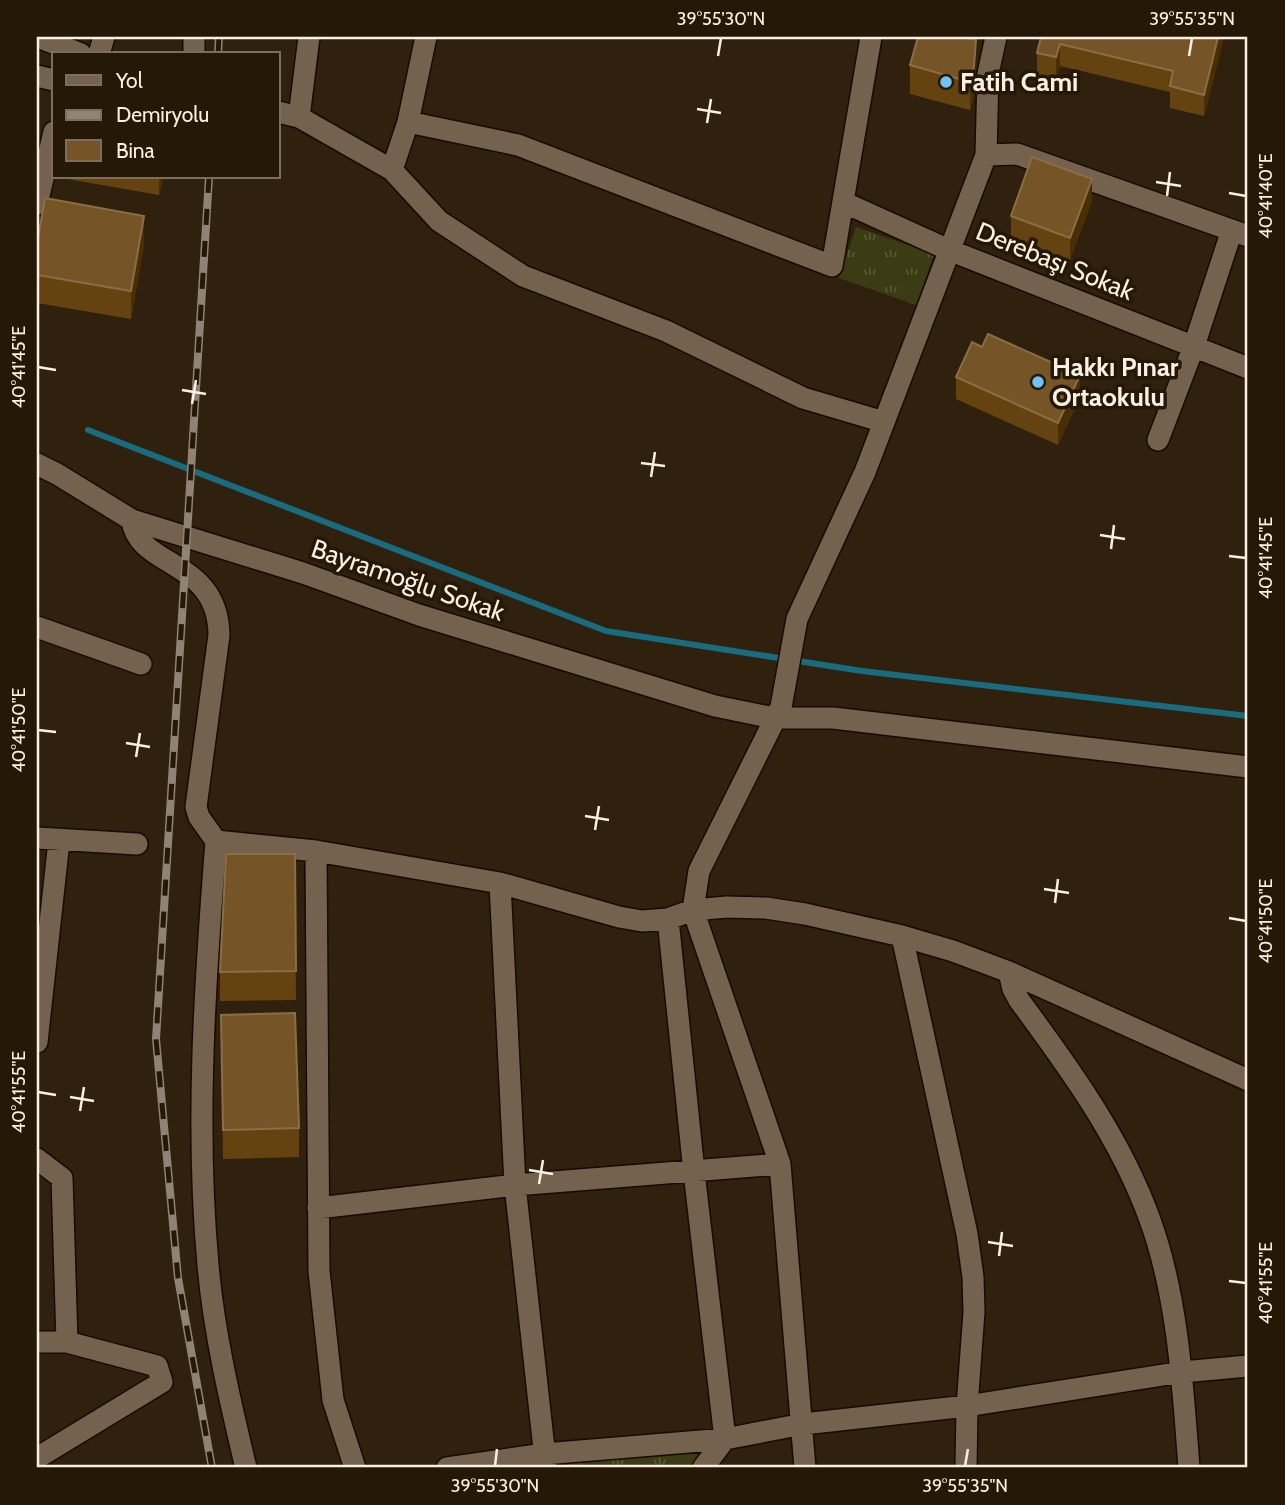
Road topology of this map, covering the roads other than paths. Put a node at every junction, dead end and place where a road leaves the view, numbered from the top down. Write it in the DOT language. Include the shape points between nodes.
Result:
graph roads {
  1 [pos="38,37"];
  2 [pos="309,37"];
  3 [pos="426,37"];
  4 [pos="871,37"];
  5 [pos="996,37"];
  6 [pos="967,51"];
  7 [pos="76,52"];
  8 [pos="991,61"];
  9 [pos="288,114"];
  10 [pos="408,121"];
  11 [pos="52,140"];
  12 [pos="986,155"];
  13 [pos="393,170"];
  14 [pos="843,202"];
  15 [pos="37,204"];
  16 [pos="1240,233"];
  17 [pos="949,250"];
  18 [pos="1194,346"];
  19 [pos="1248,368"];
  20 [pos="884,422"];
  21 [pos="1158,440"];
  22 [pos="37,464"];
  23 [pos="132,520"];
  24 [pos="37,627"];
  25 [pos="141,664"];
  26 [pos="778,713"];
  27 [pos="1248,767"];
  28 [pos="37,838"];
  29 [pos="59,841"];
  30 [pos="216,841"];
  31 [pos="136,844"];
  32 [pos="316,851"];
  33 [pos="500,883"];
  34 [pos="692,910"];
  35 [pos="668,919"];
  36 [pos="902,936"];
  37 [pos="1009,972"];
  38 [pos="37,1042"];
  39 [pos="1248,1080"];
  40 [pos="37,1159"];
  41 [pos="780,1164"];
  42 [pos="694,1172"];
  43 [pos="514,1185"];
  44 [pos="318,1208"];
  45 [pos="37,1342"];
  46 [pos="67,1342"];
  47 [pos="1248,1366"];
  48 [pos="1182,1372"];
  49 [pos="967,1406"];
  50 [pos="803,1424"];
  51 [pos="725,1439"];
  52 [pos="37,1458"];
  53 [pos="545,1461"];
  54 [pos="246,1468"];
  55 [pos="355,1468"];
  56 [pos="447,1468"];
  57 [pos="703,1468"];
  58 [pos="806,1468"];
  59 [pos="966,1468"];
  60 [pos="1189,1468"];
  1 -- 7 [label="street"];
  2 -- 9 [label="street"];
  3 -- 10 [label="street"];
  4 -- 14 [label="street"];
  5 -- 8 [label="street"];
  6 -- 8 [label="street"];
  8 -- 12 [label="street"];
  9 -- 13 [label="street"];
  10 -- 13 [label="street"];
  10 -- 14 [label="street" via="518,145 832,266"];
  11 -- 15 [label="street"];
  12 -- 16 [label="street" via="1017,154"];
  12 -- 17 [label="street"];
  13 -- 20 [label="street" via="439,221 523,276 666,331 803,398"];
  14 -- 17 [label="street, Derebaşı Sokak"];
  16 -- 18 [label="street"];
  17 -- 18 [label="street, Derebaşı Sokak"];
  17 -- 20 [label="street"];
  18 -- 19 [label="street, Derebaşı Sokak"];
  18 -- 21 [label="street"];
  20 -- 26 [label="street" via="797,619"];
  22 -- 23 [label="street, Bayramoğlu Sokak"];
  23 -- 26 [label="street, Bayramoğlu Sokak" via="563,661 715,706"];
  23 -- 30 [label="street" via="139,540 197,580 216,608 219,635 196,807"];
  24 -- 25 [label="street"];
  26 -- 27 [label="street, Bayramoğlu Sokak"];
  26 -- 34 [label="street" via="699,871"];
  28 -- 29 [label="street"];
  29 -- 31 [label="street"];
  29 -- 38 [label="street"];
  30 -- 32 [label="street"];
  30 -- 54 [label="street" via="205,1029 204,1222 214,1314"];
  32 -- 33 [label="street"];
  32 -- 44 [label="street"];
  33 -- 35 [label="street" via="619,917"];
  33 -- 43 [label="street"];
  34 -- 35 [label="street"];
  34 -- 36 [label="street" via="766,908"];
  34 -- 41 [label="street"];
  35 -- 42 [label="street"];
  36 -- 37 [label="street"];
  36 -- 49 [label="street" via="973,1277"];
  37 -- 39 [label="street"];
  37 -- 48 [label="street" via="1019,1000 1107,1127 1132,1175 1163,1262"];
  40 -- 46 [label="street" via="62,1178"];
  41 -- 42 [label="street"];
  41 -- 50 [label="street"];
  42 -- 43 [label="street"];
  42 -- 51 [label="street"];
  43 -- 44 [label="street"];
  43 -- 53 [label="street"];
  44 -- 55 [label="street" via="332,1400"];
  45 -- 46 [label="street"];
  46 -- 52 [label="street" via="157,1366 162,1382"];
  47 -- 48 [label="street"];
  48 -- 49 [label="street"];
  48 -- 60 [label="street"];
  49 -- 50 [label="street"];
  49 -- 59 [label="street"];
  50 -- 51 [label="street"];
  50 -- 58 [label="street"];
  51 -- 53 [label="street"];
  51 -- 57 [label="street"];
  53 -- 56 [label="street"];
}
